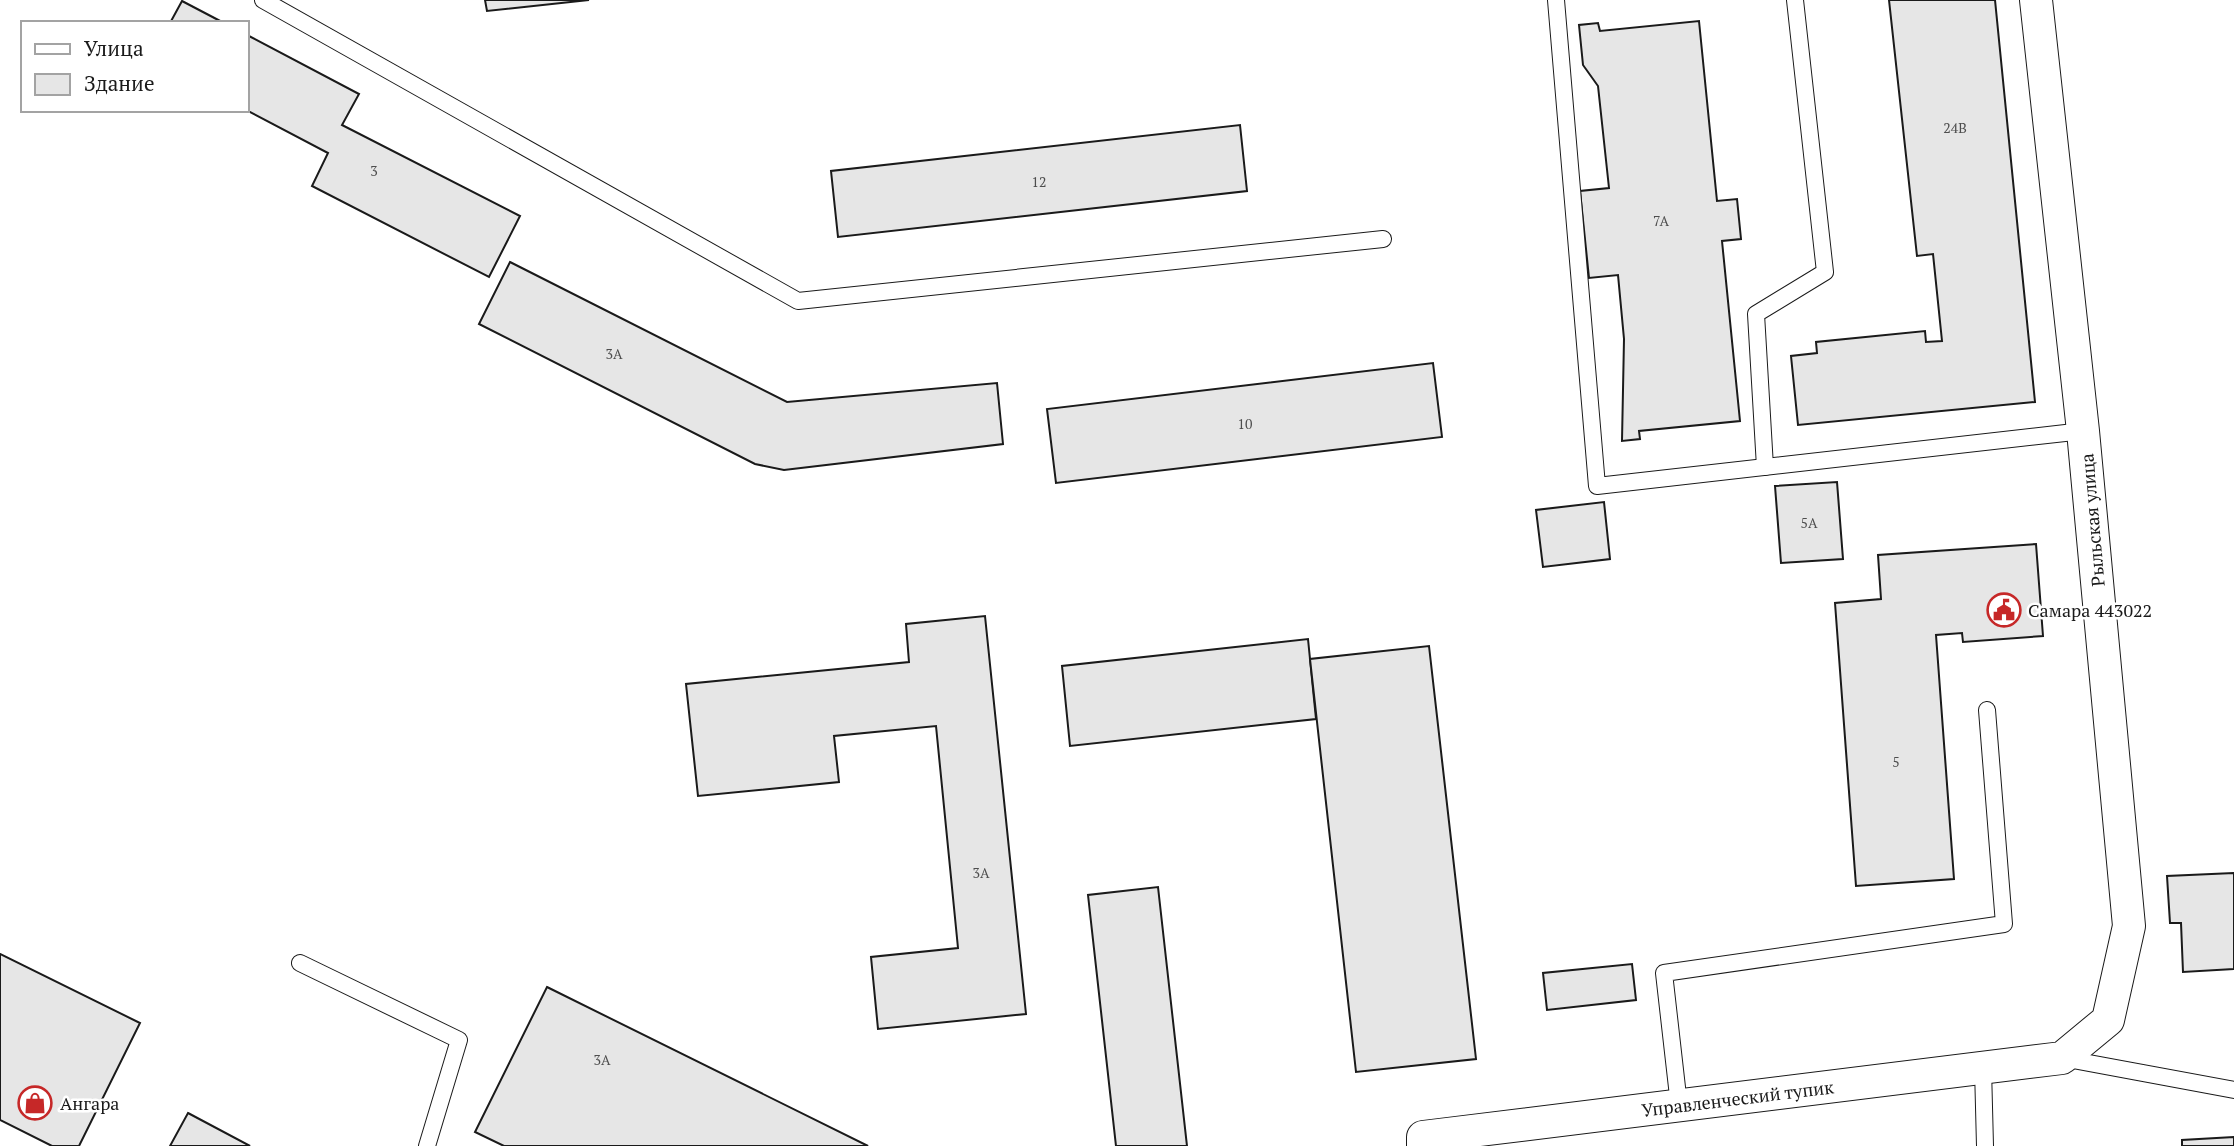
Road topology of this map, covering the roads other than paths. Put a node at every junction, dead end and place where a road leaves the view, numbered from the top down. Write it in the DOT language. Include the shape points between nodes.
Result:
graph roads {
  1 [pos="263,0"];
  2 [pos="1556,0"];
  3 [pos="1795,0"];
  4 [pos="2036,0"];
  5 [pos="1383,239"];
  6 [pos="2084,431"];
  7 [pos="1765,467"];
  8 [pos="1987,710"];
  9 [pos="300,963"];
  10 [pos="2062,1058"];
  11 [pos="1983,1068"];
  12 [pos="2234,1090"];
  13 [pos="1679,1105"];
  14 [pos="427,1146"];
  15 [pos="1423,1146"];
  16 [pos="1985,1146"];
  1 -- 5 [label="lane" via="798,301"];
  2 -- 7 [label="lane" via="1597,486"];
  3 -- 7 [label="lane" via="1825,272 1756,314"];
  4 -- 6 [label="street, Рыльская улица"];
  6 -- 7 [label="lane"];
  6 -- 10 [label="street, Рыльская улица" via="2129,926 2108,1020"];
  8 -- 13 [label="lane" via="2004,925 1664,973"];
  9 -- 14 [label="lane" via="458,1040"];
  10 -- 11 [label="street, Управленческий тупик"];
  10 -- 12 [label="lane"];
  11 -- 13 [label="street, Управленческий тупик"];
  11 -- 16 [label="lane"];
  13 -- 15 [label="street, Управленческий тупик" via="1423,1137"];
}
